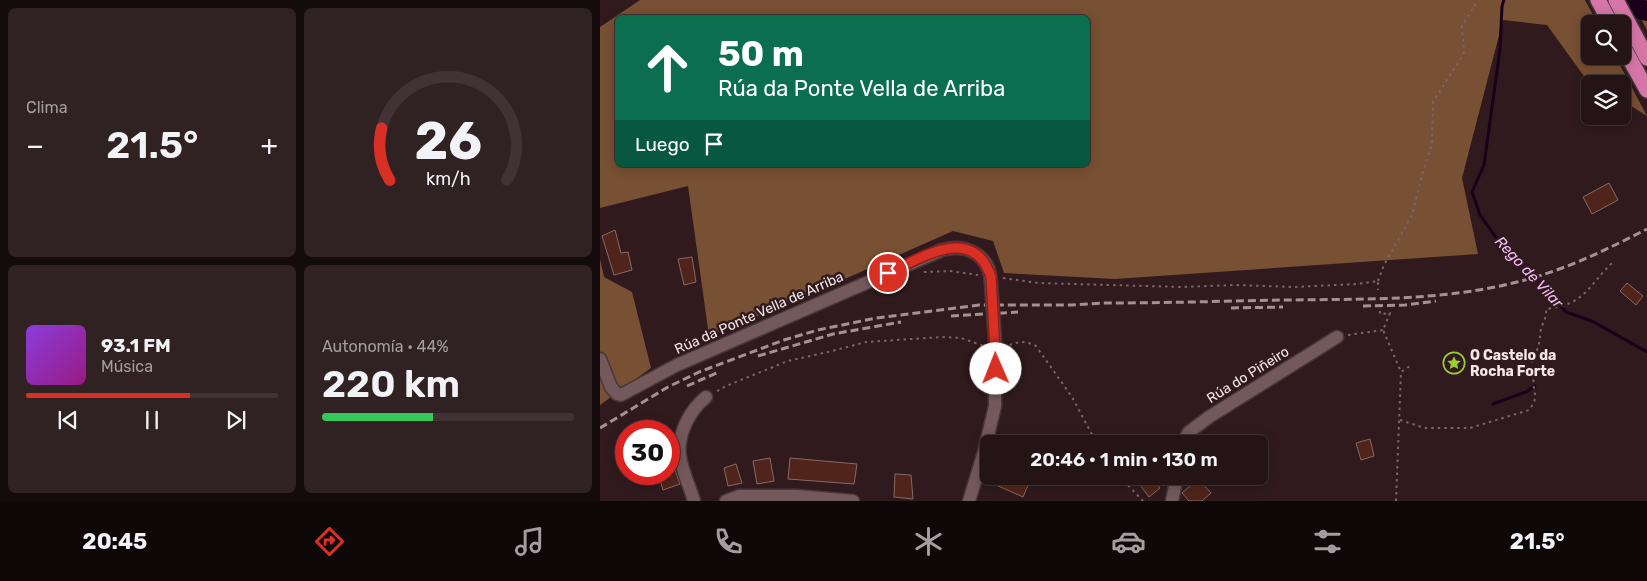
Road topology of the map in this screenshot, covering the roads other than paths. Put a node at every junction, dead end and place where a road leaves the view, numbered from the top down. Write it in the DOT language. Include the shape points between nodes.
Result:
graph roads {
  1 [pos="1598,0"];
  2 [pos="1616,0"];
  3 [pos="1606,15"];
  4 [pos="1647,58"];
  5 [pos="1631,61"];
  6 [pos="1647,90"];
  7 [pos="1337,337"];
  8 [pos="600,359"];
  9 [pos="706,397"];
  10 [pos="1187,435"];
  11 [pos="1175,485"];
  12 [pos="694,501"];
  13 [pos="726,501"];
  14 [pos="852,501"];
  15 [pos="969,501"];
  16 [pos="1172,501"];
  1 -- 3 [label="highway"];
  2 -- 4 [label="highway"];
  5 -- 6 [label="highway"];
  7 -- 10 [label="street, Rúa do Piñeiro" via="1209,417"];
  8 -- 15 [label="street, Rúa da Ponte Vella de Arriba, bridge" via="610,387 621,394 677,365 942,250 951,247 967,249 976,253 988,267 999,348 995,406"];
  9 -- 12 [label="street" via="691,414 680,446"];
  11 -- 16 [label="street"];
  13 -- 14 [label="street" via="739,496 797,496"];
}
